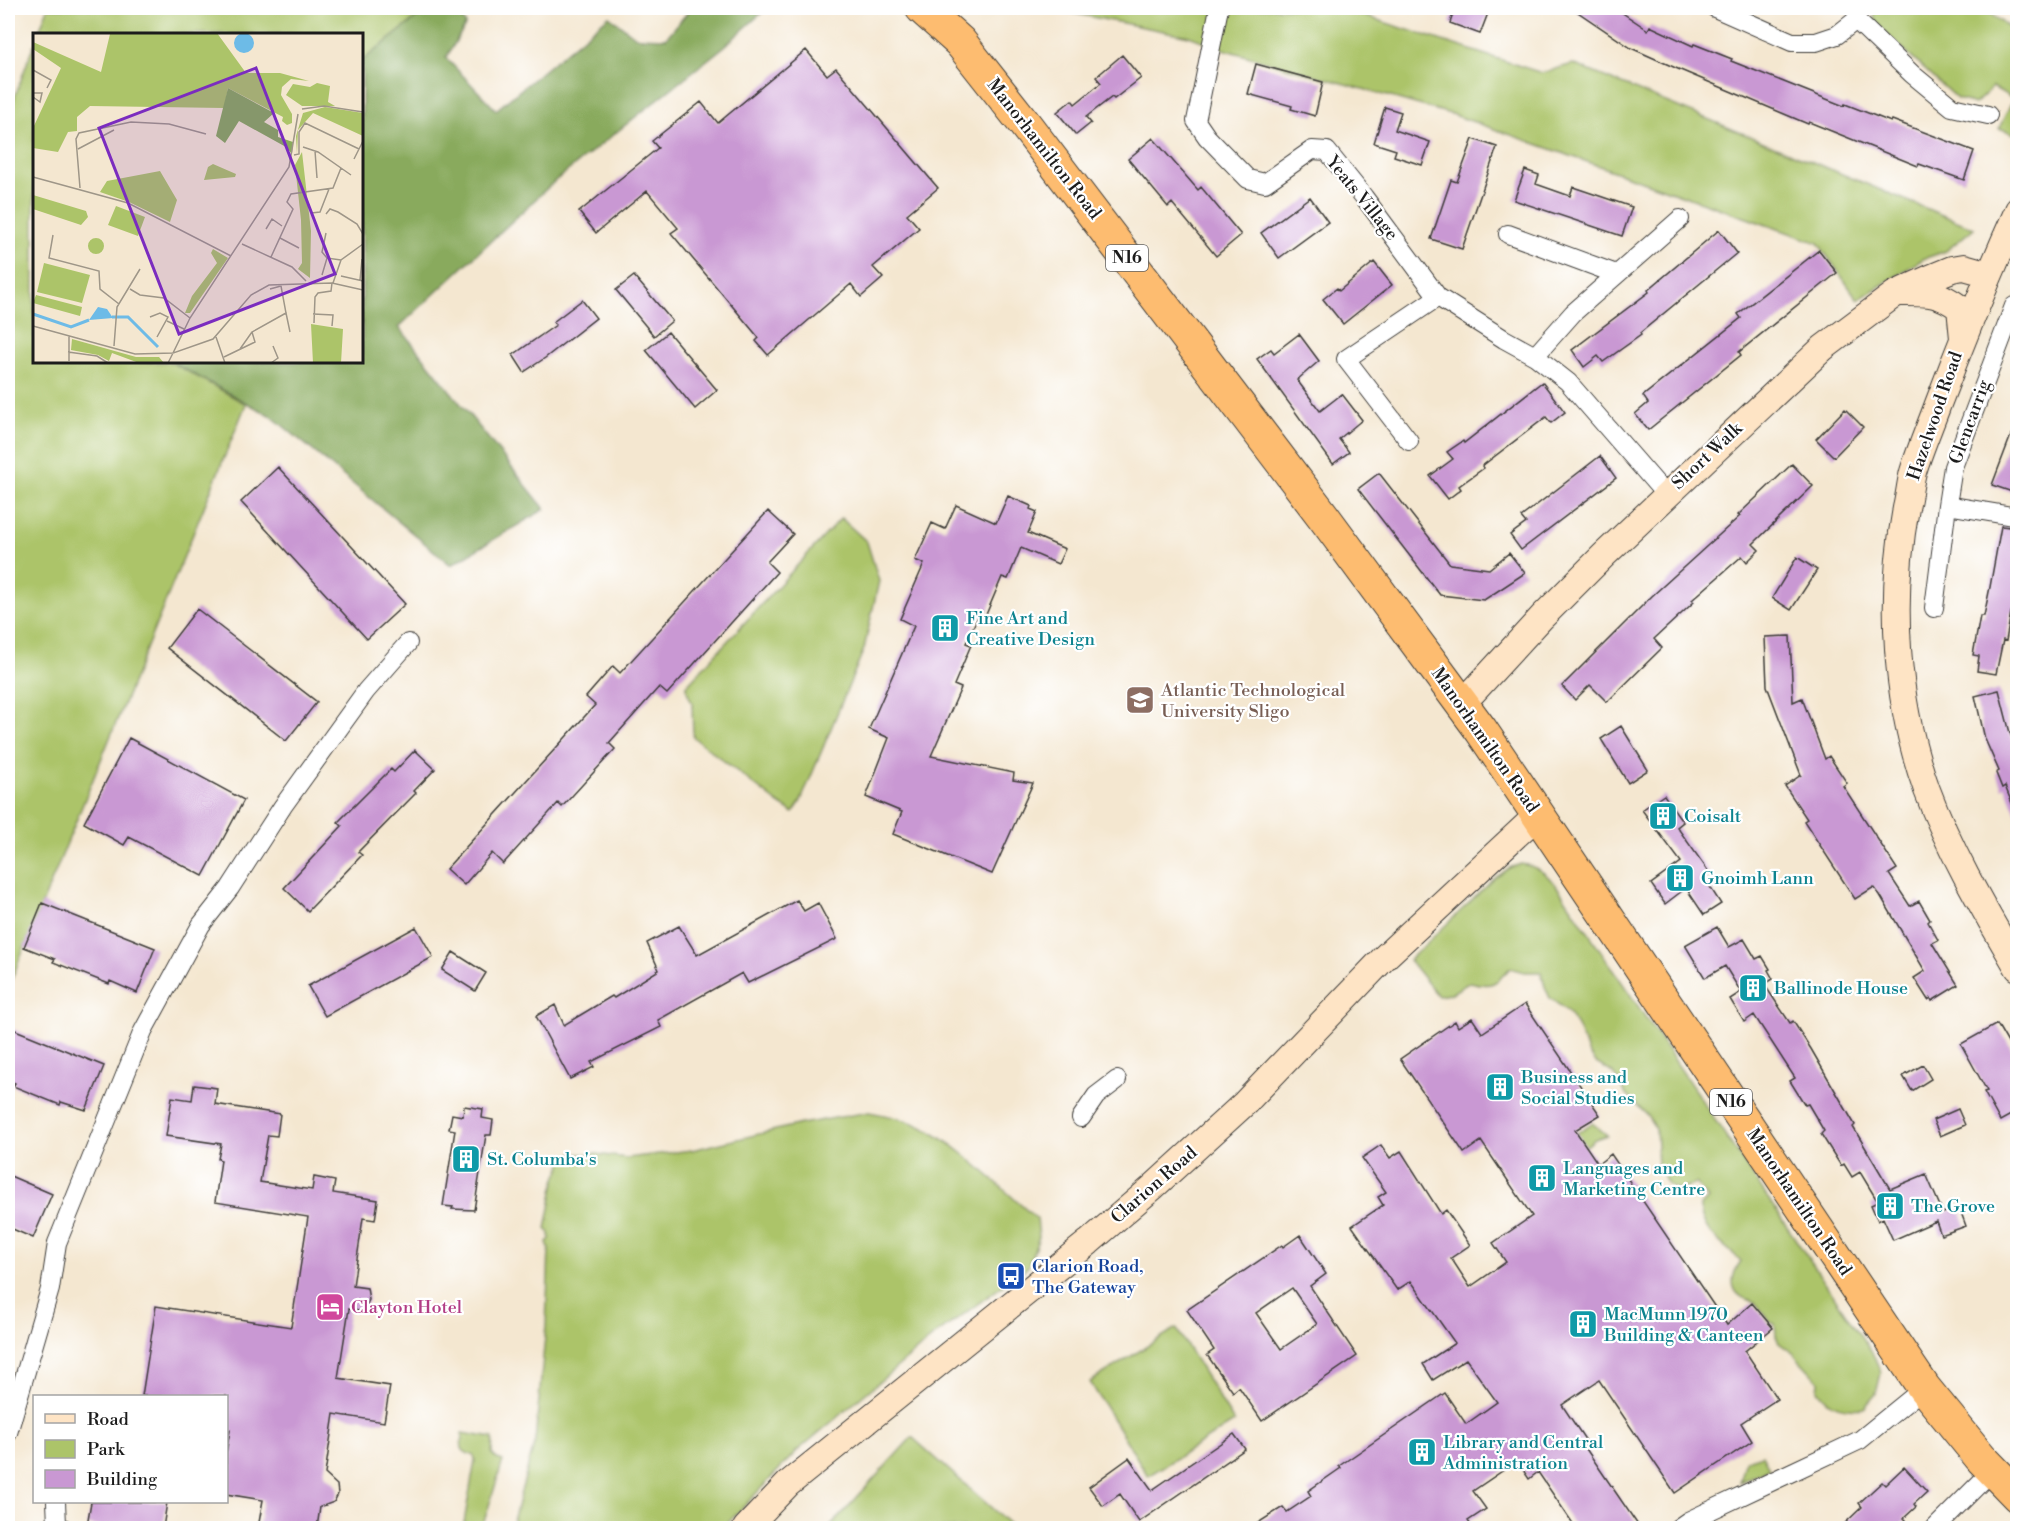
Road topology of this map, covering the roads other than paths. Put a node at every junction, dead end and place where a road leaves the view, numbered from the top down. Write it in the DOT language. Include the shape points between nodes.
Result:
graph roads {
  1 [pos="922,8"];
  2 [pos="1219,8"];
  3 [pos="1715,8"];
  4 [pos="1857,14"];
  5 [pos="1988,115"];
  6 [pos="2018,210"];
  7 [pos="1680,219"];
  8 [pos="1508,234"];
  9 [pos="1616,274"];
  10 [pos="1989,274"];
  11 [pos="1895,294"];
  12 [pos="1438,297"];
  13 [pos="2014,306"];
  14 [pos="1963,338"];
  15 [pos="1534,356"];
  16 [pos="1409,441"];
  17 [pos="1666,495"];
  18 [pos="1947,505"];
  19 [pos="2018,517"];
  20 [pos="1934,608"];
  21 [pos="408,643"];
  22 [pos="1460,702"];
  23 [pos="1539,817"];
  24 [pos="2018,968"];
  25 [pos="1117,1080"];
  26 [pos="1081,1118"];
  27 [pos="1924,1388"];
  28 [pos="8,1433"];
  29 [pos="1993,1470"];
  30 [pos="2018,1496"];
  31 [pos="56,1503"];
  32 [pos="63,1528"];
  33 [pos="746,1528"];
  34 [pos="1678,1528"];
  35 [pos="1935,1528"];
  1 -- 22 [label="highway, Manorhamilton Road / N16" via="960,42 1052,159"];
  2 -- 12 [label="street, Yeats Village" via="1196,121 1207,137 1248,179 1265,183 1312,150 1327,151"];
  3 -- 4 [label="street" via="1792,42 1816,42 1837,35"];
  4 -- 5 [label="street" via="1912,74 1952,107"];
  6 -- 10 [label="street, Hazelwood Road"];
  7 -- 9 [label="street"];
  8 -- 9 [label="street"];
  9 -- 15 [label="street"];
  10 -- 11 [label="street, Short Walk" via="1964,267 1952,269"];
  10 -- 14 [label="street, Hazelwood Road"];
  11 -- 14 [label="street" via="1946,297 1960,308"];
  11 -- 17 [label="street, Short Walk" via="1823,348"];
  12 -- 15 [label="street, Yeats Village"];
  12 -- 16 [label="street" via="1346,359"];
  13 -- 18 [label="street, Glencarrig" via="1953,467"];
  14 -- 24 [label="street, Hazelwood Road" via="1913,472 1901,535 1897,600 1900,664 1909,726 1927,789 1959,862"];
  15 -- 17 [label="street, Yeats Village" via="1568,382"];
  17 -- 22 [label="street, Short Walk"];
  18 -- 19 [label="street"];
  18 -- 20 [label="street, Glencarrig"];
  21 -- 28 [label="street" via="366,691 201,925 143,1031 57,1243 50,1289"];
  22 -- 23 [label="highway, Manorhamilton Road / N16"];
  23 -- 27 [label="highway, Manorhamilton Road / N16"];
  23 -- 33 [label="street, Clarion Road" via="1386,956 1245,1103 1153,1187 788,1484"];
  25 -- 26 [label="street" via="1096,1096"];
  27 -- 29 [label="highway, Manorhamilton Road / N16"];
  27 -- 34 [label="street" via="1860,1440"];
  29 -- 30 [label="highway, Manorhamilton Road / N16"];
  29 -- 35 [label="street"];
  31 -- 32 [label="street" via="57,1524"];
}
